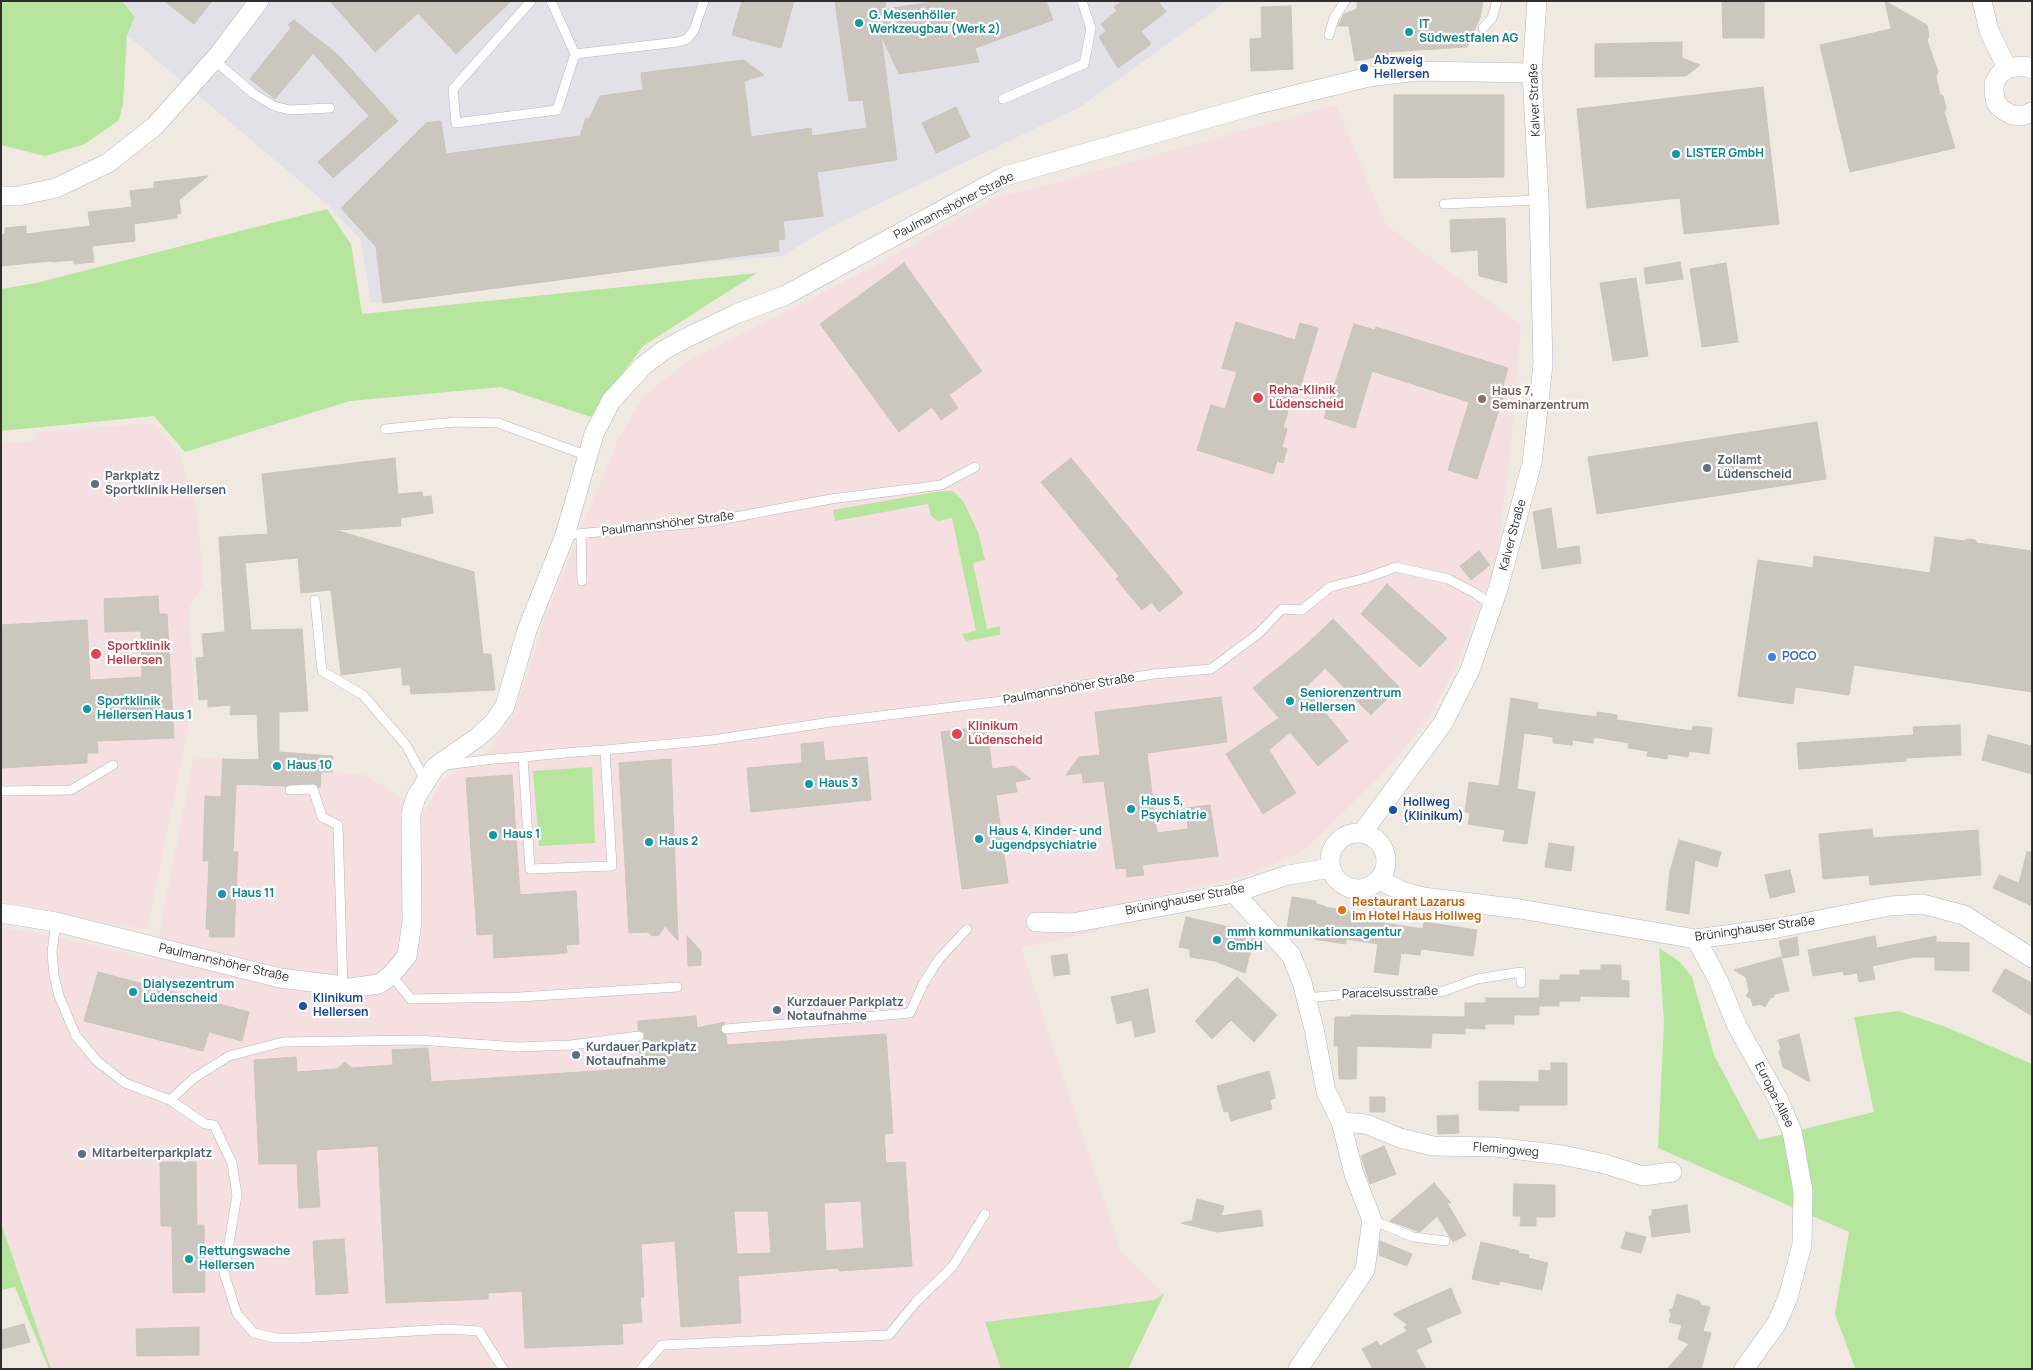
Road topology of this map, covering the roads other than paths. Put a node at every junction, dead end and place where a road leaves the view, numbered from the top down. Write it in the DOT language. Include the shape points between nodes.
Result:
graph roads {
  1 [pos="259,1"];
  2 [pos="531,1"];
  3 [pos="551,1"];
  4 [pos="704,1"];
  5 [pos="1082,1"];
  6 [pos="1345,1"];
  7 [pos="1497,1"];
  8 [pos="1537,1"];
  9 [pos="1982,1"];
  10 [pos="1483,28"];
  11 [pos="1330,35"];
  12 [pos="576,54"];
  13 [pos="214,60"];
  14 [pos="2007,68"];
  15 [pos="2032,69"];
  16 [pos="1532,73"];
  17 [pos="1003,99"];
  18 [pos="330,108"];
  19 [pos="2032,112"];
  20 [pos="1,196"];
  21 [pos="1539,200"];
  22 [pos="1444,204"];
  23 [pos="385,428"];
  24 [pos="588,456"];
  25 [pos="975,467"];
  26 [pos="573,534"];
  27 [pos="582,580"];
  28 [pos="315,600"];
  29 [pos="1493,606"];
  30 [pos="605,750"];
  31 [pos="523,757"];
  32 [pos="113,765"];
  33 [pos="430,773"];
  34 [pos="290,790"];
  35 [pos="1,791"];
  36 [pos="1362,833"];
  37 [pos="1331,868"];
  38 [pos="1380,880"];
  39 [pos="1234,893"];
  40 [pos="1,913"];
  41 [pos="56,922"];
  42 [pos="1036,922"];
  43 [pos="967,929"];
  44 [pos="1696,939"];
  45 [pos="2032,958"];
  46 [pos="391,975"];
  47 [pos="1521,983"];
  48 [pos="677,987"];
  49 [pos="343,989"];
  50 [pos="1305,998"];
  51 [pos="726,1029"];
  52 [pos="639,1036"];
  53 [pos="170,1100"];
  54 [pos="1341,1122"];
  55 [pos="1672,1172"];
  56 [pos="984,1214"];
  57 [pos="1372,1220"];
  58 [pos="1445,1241"];
  59 [pos="503,1369"];
  60 [pos="641,1369"];
  61 [pos="1298,1369"];
  62 [pos="1744,1369"];
  1 -- 13 [label="street"];
  2 -- 12 [label="lane" via="453,89 456,123 557,110"];
  3 -- 12 [label="lane"];
  4 -- 12 [label="lane" via="694,30 687,39"];
  5 -- 17 [label="lane" via="1090,29 1084,64"];
  6 -- 11 [label="lane" via="1334,18"];
  7 -- 10 [label="lane" via="1492,18"];
  8 -- 16 [label="street, Kalver Straße"];
  9 -- 14 [label="street" via="1989,31"];
  13 -- 18 [label="lane" via="254,94 274,106 290,110"];
  13 -- 20 [label="street" via="156,126 108,163 56,188"];
  14 -- 15 [label="street"];
  14 -- 19 [label="street" via="1994,83 1996,103 2012,115"];
  16 -- 21 [label="street, Kalver Straße"];
  16 -- 24 [label="street, Paulmannshöher Straße" via="1417,71 1369,77 1258,104 1005,176 786,295 736,314 664,350 643,366 611,401 594,434"];
  21 -- 22 [label="lane"];
  21 -- 29 [label="street, Kalver Straße" via="1542,385 1532,463"];
  23 -- 24 [label="lane" via="454,422 498,423"];
  24 -- 26 [label="street, Paulmannshöher Straße"];
  25 -- 26 [label="lane, Paulmannshöher Straße" via="941,485 831,499 709,522"];
  26 -- 27 [label="lane"];
  26 -- 33 [label="street, Paulmannshöher Straße" via="526,630 505,706 478,737"];
  28 -- 33 [label="lane" via="322,670 363,694"];
  29 -- 30 [label="lane, Paulmannshöher Straße" via="1448,579 1396,567 1330,587 1302,610 1282,608 1258,634 1211,669 1076,686 1010,700 702,741"];
  29 -- 36 [label="street, Kalver Straße" via="1470,670 1443,722"];
  30 -- 31 [label="lane"];
  30 -- 31 [label="lane" via="612,866 530,869"];
  31 -- 33 [label="lane"];
  32 -- 35 [label="lane" via="71,790"];
  33 -- 46 [label="street, Paulmannshöher Straße" via="416,797 411,814 412,922 407,956"];
  34 -- 49 [label="lane" via="313,789 322,817 338,825"];
  36 -- 37 [label="street" via="1348,835 1337,842 1331,854"];
  36 -- 38 [label="street" via="1376,839 1384,850 1387,864"];
  37 -- 38 [label="street" via="1339,882 1353,889 1369,887"];
  37 -- 39 [label="street, Brüninghauser Straße" via="1288,874"];
  38 -- 44 [label="street, Brüninghauser Straße" via="1401,891 1423,897 1520,909"];
  39 -- 42 [label="street, Brüninghauser Straße" via="1072,923"];
  39 -- 50 [label="street" via="1291,955"];
  40 -- 41 [label="street, Paulmannshöher Straße"];
  41 -- 49 [label="street, Paulmannshöher Straße" via="234,968 336,985"];
  41 -- 53 [label="lane" via="52,952 54,975 76,1036 97,1061 125,1083"];
  43 -- 51 [label="lane" via="923,984 910,1013"];
  44 -- 45 [label="street, Brüninghauser Straße" via="1778,928 1890,906 1922,904 1964,915"];
  44 -- 62 [label="street, Europa-Allee" via="1792,1131 1803,1191 1802,1245 1788,1297 1777,1323"];
  46 -- 48 [label="lane" via="411,999 518,997"];
  46 -- 49 [label="street, Paulmannshöher Straße" via="380,984"];
  47 -- 50 [label="lane, Paracelsusstraße" via="1521,972 1477,979 1444,991 1422,994 1370,992"];
  50 -- 54 [label="street" via="1326,1091"];
  52 -- 53 [label="lane" via="518,1047 418,1040 283,1042 229,1056 194,1078"];
  53 -- 59 [label="lane" via="204,1124 214,1125 232,1163 237,1195 224,1273 237,1314 254,1333 275,1338 298,1338 447,1329 479,1331"];
  54 -- 55 [label="street, Flemingweg" via="1366,1124 1400,1138 1433,1146 1494,1147 1562,1155 1643,1176"];
  54 -- 57 [label="street" via="1354,1174"];
  56 -- 60 [label="lane" via="953,1266 916,1302 889,1336 662,1345"];
  57 -- 58 [label="lane" via="1413,1237"];
  57 -- 61 [label="street" via="1365,1270"];
}
